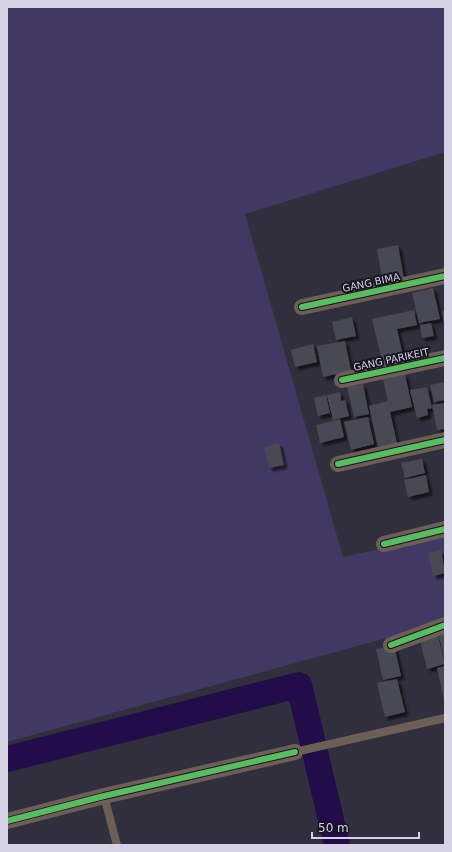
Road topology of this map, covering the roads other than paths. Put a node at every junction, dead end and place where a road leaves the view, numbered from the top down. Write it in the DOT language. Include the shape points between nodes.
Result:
graph roads {
  1 [pos="445,276"];
  2 [pos="302,307"];
  3 [pos="445,358"];
  4 [pos="342,380"];
  5 [pos="445,440"];
  6 [pos="338,464"];
  7 [pos="445,529"];
  8 [pos="384,544"];
  9 [pos="445,625"];
  10 [pos="391,645"];
  11 [pos="445,718"];
  12 [pos="295,752"];
  13 [pos="104,796"];
  14 [pos="7,821"];
  15 [pos="117,845"];
  1 -- 2 [label="street, GANG BIMA"];
  3 -- 4 [label="street, GANG PARIKEIT"];
  5 -- 6 [label="street"];
  7 -- 8 [label="street"];
  9 -- 10 [label="street"];
  11 -- 12 [label="lane"];
  12 -- 13 [label="street"];
  13 -- 14 [label="street"];
  13 -- 15 [label="lane"];
}
